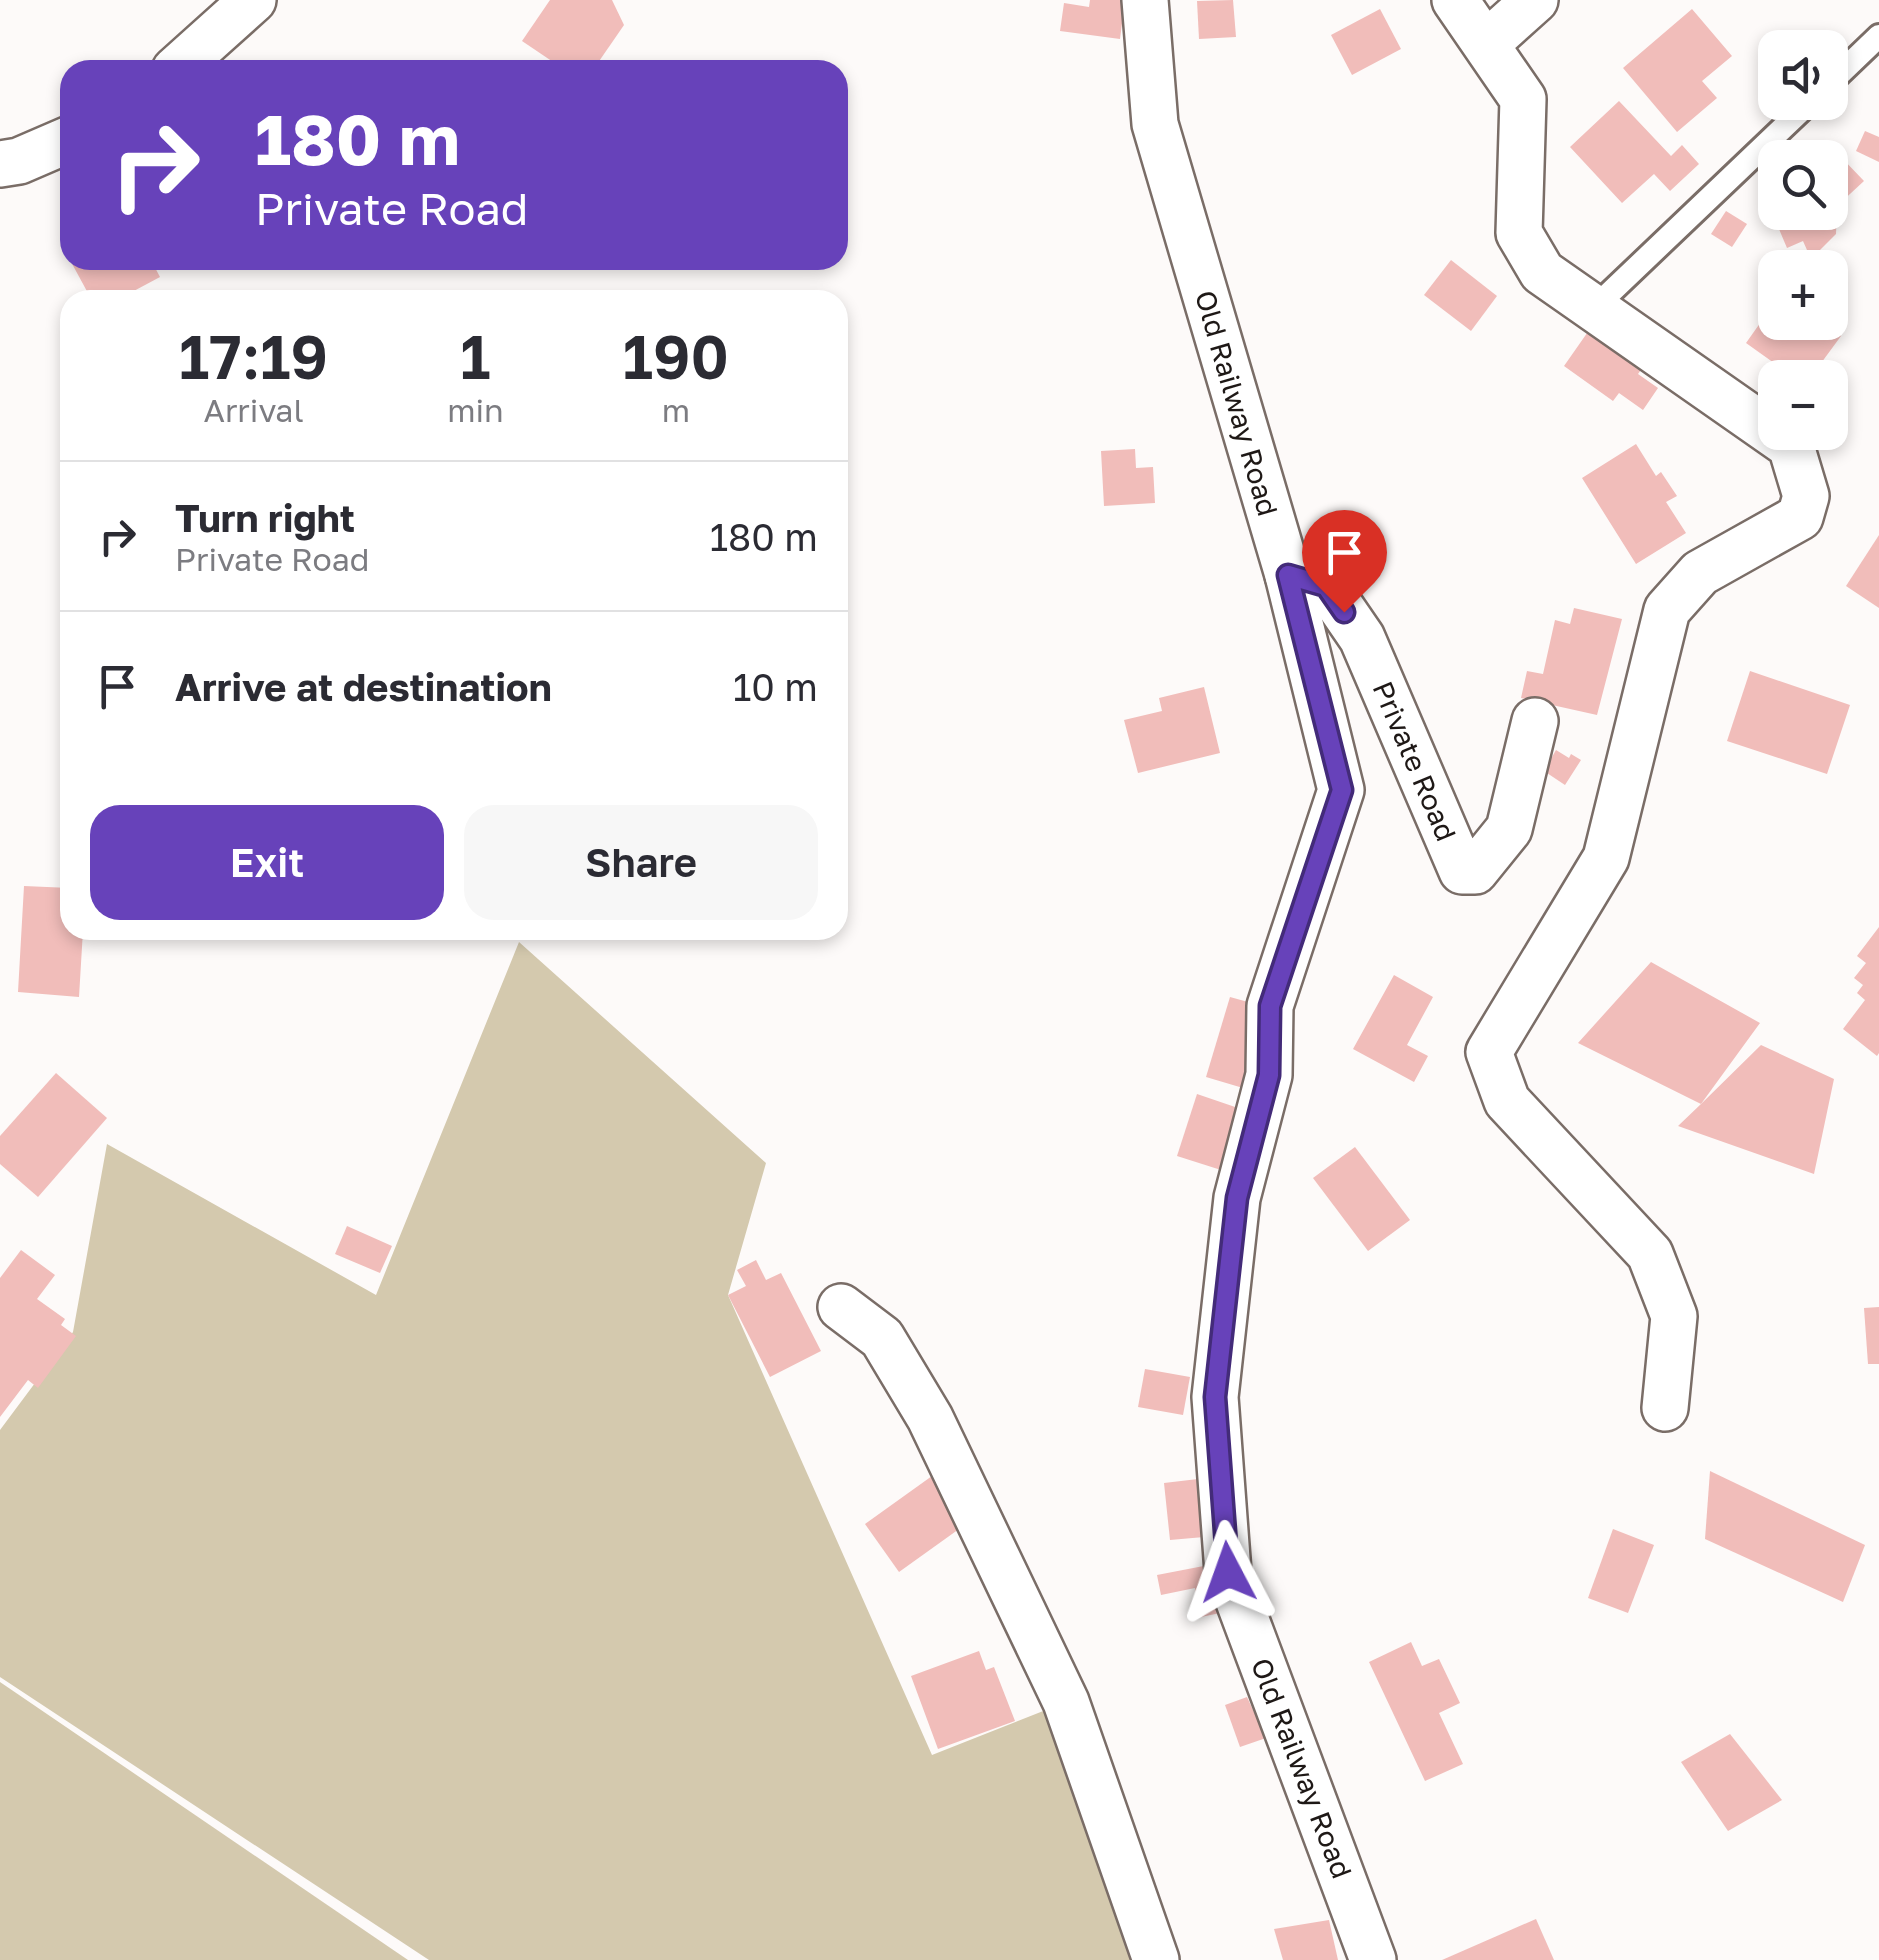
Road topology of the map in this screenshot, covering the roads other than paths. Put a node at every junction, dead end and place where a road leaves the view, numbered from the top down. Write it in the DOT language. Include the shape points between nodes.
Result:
graph roads {
  1 [pos="253,0"];
  2 [pos="1145,0"];
  3 [pos="1455,0"];
  4 [pos="1535,0"];
  5 [pos="1879,36"];
  6 [pos="1486,44"];
  7 [pos="186,60"];
  8 [pos="1848,66"];
  9 [pos="1791,120"];
  10 [pos="60,144"];
  11 [pos="0,164"];
  12 [pos="1596,308"];
  13 [pos="1288,575"];
  14 [pos="1535,721"];
  15 [pos="841,1306"];
  16 [pos="1665,1408"];
  17 [pos="1156,1960"];
  18 [pos="1374,1960"];
  1 -- 7 [label="street"];
  2 -- 13 [label="street, Old Railway Road" via="1155,124"];
  3 -- 6 [label="street"];
  4 -- 6 [label="street"];
  5 -- 8 [label="lane"];
  6 -- 12 [label="street" via="1523,99 1519,233 1542,272"];
  9 -- 12 [label="lane"];
  10 -- 11 [label="street"];
  12 -- 16 [label="street" via="1792,446 1806,496 1800,517 1700,573 1667,610 1606,858 1489,1052 1507,1101 1650,1254 1674,1316"];
  13 -- 14 [label="street, Private Road" via="1326,586 1362,638 1462,871 1475,871 1509,829"];
  13 -- 18 [label="street, Old Railway Road" via="1342,790 1270,1006 1269,1075 1237,1198 1215,1397 1228,1572"];
  15 -- 17 [label="street" via="882,1338 930,1418 1066,1702"];
}
